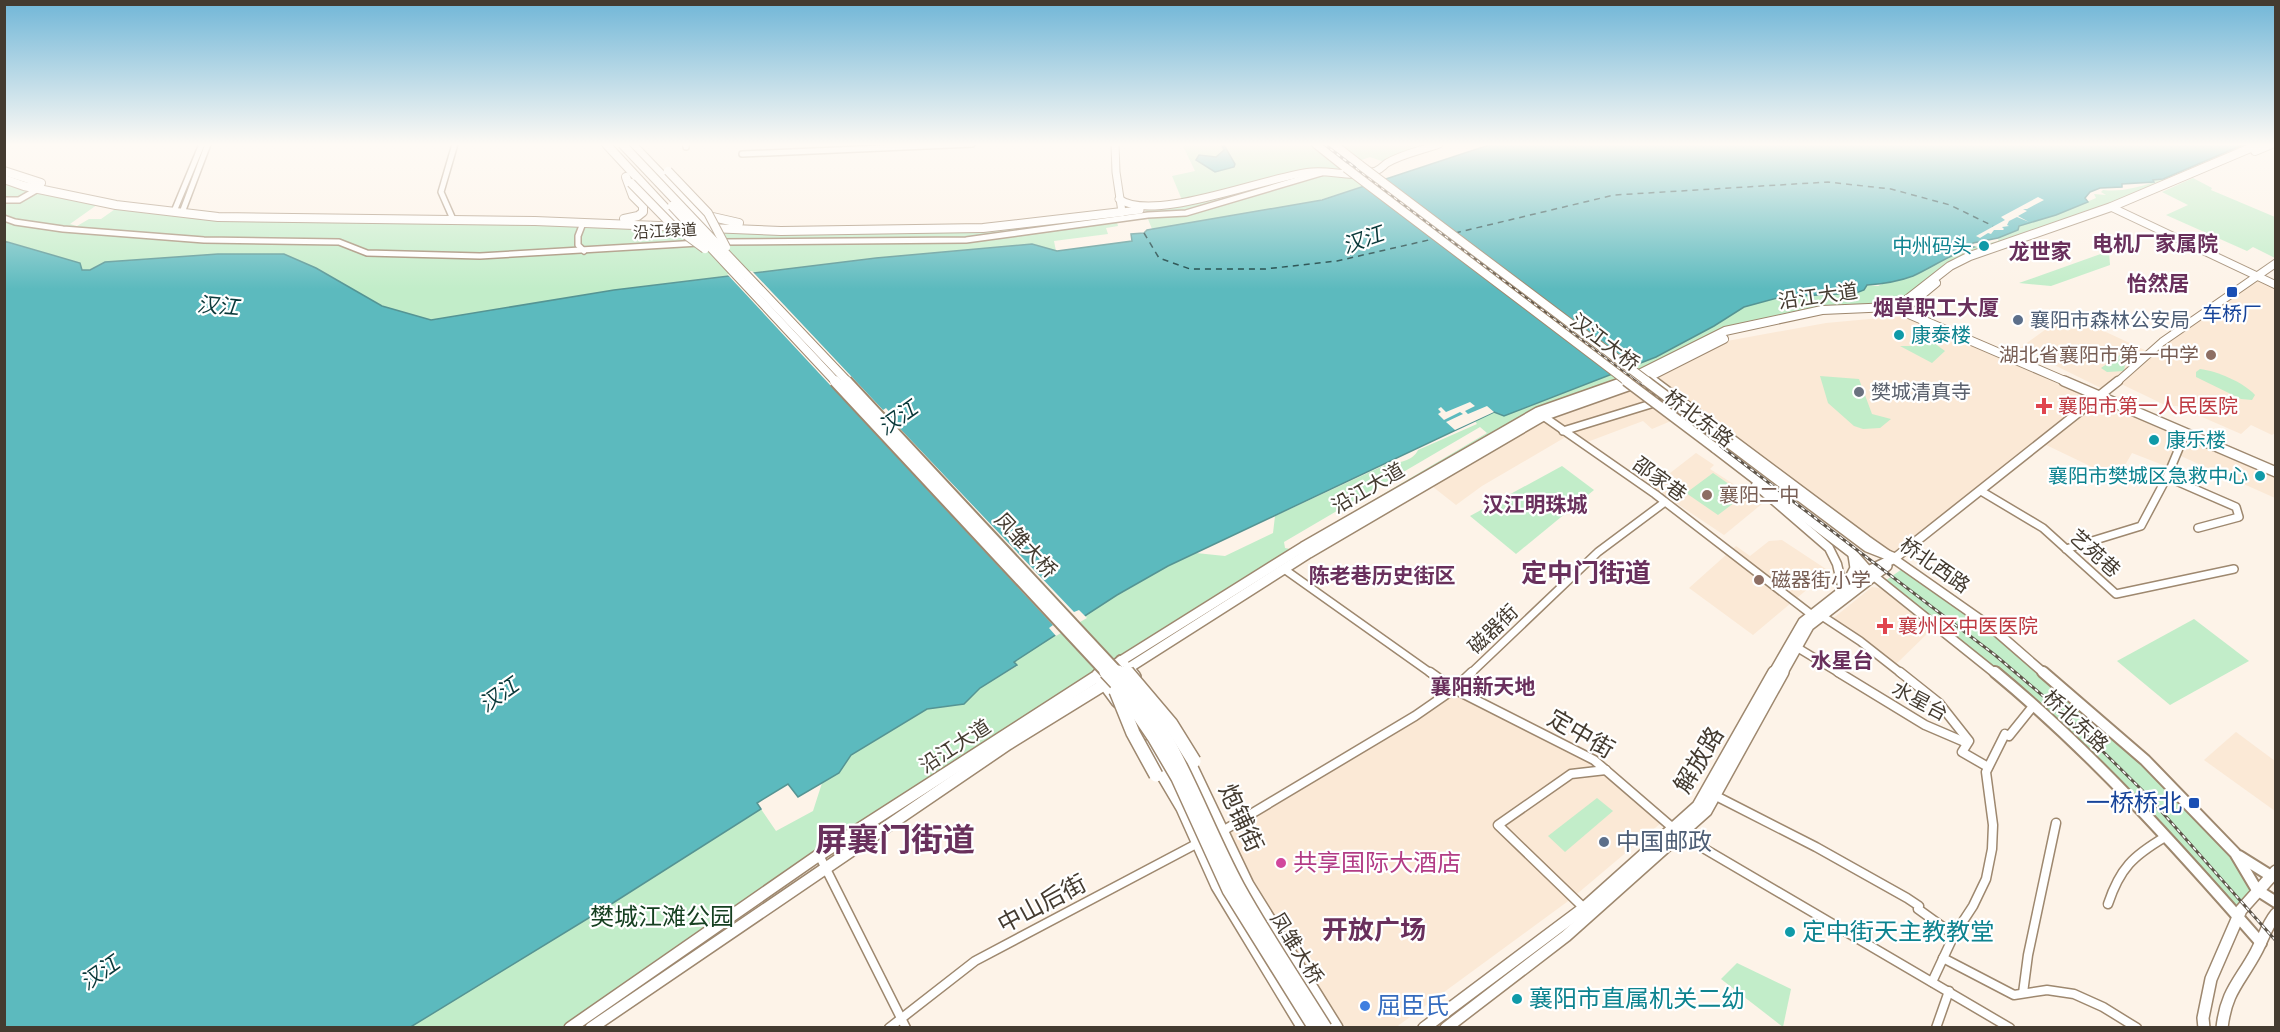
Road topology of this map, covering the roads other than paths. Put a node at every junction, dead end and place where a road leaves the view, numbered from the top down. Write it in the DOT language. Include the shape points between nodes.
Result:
graph roads {
  1 [pos="33,192"];
  2 [pos="54,192"];
  3 [pos="82,192"];
  4 [pos="185,192"];
  5 [pos="187,192"];
  6 [pos="441,192"];
  7 [pos="632,192"];
  8 [pos="641,192"];
  9 [pos="651,192"];
  10 [pos="662,192"];
  11 [pos="666,192"];
  12 [pos="677,192"];
  13 [pos="688,192"];
  14 [pos="1120,192"];
  15 [pos="1230,192"];
  16 [pos="1256,192"];
  17 [pos="1378,192"];
  18 [pos="1396,192"];
  19 [pos="2153,192"];
  20 [pos="2156,192"];
  21 [pos="4,200"];
  22 [pos="1170,204"];
  23 [pos="690,206"];
  24 [pos="1121,206"];
  25 [pos="179,209"];
  26 [pos="2115,209"];
  27 [pos="1147,212"];
  28 [pos="452,217"];
  29 [pos="4,218"];
  30 [pos="624,219"];
  31 [pos="583,223"];
  32 [pos="680,224"];
  33 [pos="748,225"];
  34 [pos="710,226"];
  35 [pos="584,252"];
  36 [pos="729,262"];
  37 [pos="2276,263"];
  38 [pos="2256,276"];
  39 [pos="2276,285"];
  40 [pos="1896,309"];
  41 [pos="1646,375"];
  42 [pos="1626,385"];
  43 [pos="2100,397"];
  44 [pos="1651,404"];
  45 [pos="1543,416"];
  46 [pos="1563,431"];
  47 [pos="2185,434"];
  48 [pos="2276,472"];
  49 [pos="2167,477"];
  50 [pos="1981,491"];
  51 [pos="1665,502"];
  52 [pos="2198,528"];
  53 [pos="2066,549"];
  54 [pos="1852,553"];
  55 [pos="1895,558"];
  56 [pos="1284,569"];
  57 [pos="2234,569"];
  58 [pos="1871,574"];
  59 [pos="1843,590"];
  60 [pos="1817,615"];
  61 [pos="1069,624"];
  62 [pos="1798,648"];
  63 [pos="1124,665"];
  64 [pos="1103,679"];
  65 [pos="1454,689"];
  66 [pos="2034,705"];
  67 [pos="1967,743"];
  68 [pos="1988,766"];
  69 [pos="1606,770"];
  70 [pos="1716,796"];
  71 [pos="1207,797"];
  72 [pos="1183,808"];
  73 [pos="2056,823"];
  74 [pos="1223,831"];
  75 [pos="1677,832"];
  76 [pos="2165,837"];
  77 [pos="1198,843"];
  78 [pos="2235,853"];
  79 [pos="819,855"];
  80 [pos="826,866"];
  81 [pos="2273,873"];
  82 [pos="2257,890"];
  83 [pos="2276,903"];
  84 [pos="2108,904"];
  85 [pos="1584,908"];
  86 [pos="2276,914"];
  87 [pos="2239,918"];
  88 [pos="1954,934"];
  89 [pos="2261,943"];
  90 [pos="1944,957"];
  91 [pos="1932,982"];
  92 [pos="1949,991"];
  93 [pos="2023,993"];
  94 [pos="902,1017"];
  95 [pos="570,1028"];
  96 [pos="591,1028"];
  97 [pos="889,1028"];
  98 [pos="906,1028"];
  99 [pos="1304,1028"];
  100 [pos="1315,1028"];
  101 [pos="1325,1028"];
  102 [pos="1336,1028"];
  103 [pos="1424,1028"];
  104 [pos="1446,1028"];
  105 [pos="1936,1028"];
  106 [pos="2010,1028"];
  107 [pos="2137,1028"];
  108 [pos="2204,1028"];
  109 [pos="2222,1028"];
  1 -- 21 [label="street" via="19,200"];
  2 -- 31 [label="main road" via="141,209 218,217"];
  3 -- 25 [label="main road"];
  4 -- 25 [label="street"];
  5 -- 25 [label="street"];
  6 -- 28 [label="street"];
  7 -- 30 [label="main road" via="643,212"];
  8 -- 36 [label="main road, bridge" via="671,224"];
  9 -- 32 [label="main road"];
  10 -- 36 [label="main road, 凤雏大桥, bridge"];
  11 -- 36 [label="main road, 凤雏大桥, bridge"];
  12 -- 23 [label="main road"];
  13 -- 36 [label="main road, bridge" via="708,213"];
  14 -- 24 [label="street"];
  15 -- 22 [label="street"];
  16 -- 27 [label="street, 沿江绿道" via="1186,213"];
  17 -- 54 [label="main road, 汉江大桥, bridge"];
  18 -- 55 [label="main road, 汉江大桥, bridge" via="1867,547"];
  19 -- 26 [label="main road"];
  20 -- 26 [label="main road"];
  22 -- 24 [label="street"];
  22 -- 27 [label="street"];
  23 -- 33 [label="main road" via="712,218"];
  23 -- 34 [label="main road"];
  24 -- 27 [label="street"];
  24 -- 33 [label="main road" via="982,223"];
  24 -- 34 [label="main road" via="983,228 792,231"];
  25 -- 28 [label="main road"];
  26 -- 38 [label="street"];
  26 -- 40 [label="main road" via="1975,259 1943,277 1912,305"];
  27 -- 35 [label="street, 沿江绿道" via="966,240 689,243"];
  28 -- 30 [label="main road"];
  29 -- 35 [label="street, 沿江绿道" via="63,229 194,239 339,242 367,253 480,256"];
  30 -- 32 [label="main road"];
  31 -- 32 [label="main road"];
  31 -- 35 [label="street" via="578,245"];
  32 -- 34 [label="main road"];
  33 -- 34 [label="main road"];
  36 -- 61 [label="main road, 凤雏大桥, bridge"];
  37 -- 38 [label="street, 解放路"];
  38 -- 39 [label="street"];
  38 -- 43 [label="street, 解放路" via="2162,342"];
  40 -- 41 [label="main road, 沿江大道" via="1822,314 1740,333"];
  40 -- 43 [label="main road"];
  41 -- 42 [label="main road, 沿江大道"];
  41 -- 55 [label="street, 桥北西路"];
  42 -- 44 [label="street, 桥北东路"];
  42 -- 45 [label="main road, 沿江大道"];
  42 -- 63 [label="main road, 沿江大道" via="1538,412 1303,548"];
  43 -- 47 [label="main road"];
  43 -- 50 [label="street, 解放路"];
  44 -- 46 [label="street"];
  44 -- 59 [label="street, 桥北东路" via="1818,537 1837,564"];
  45 -- 46 [label="street, 邵家巷"];
  45 -- 56 [label="main road, 沿江大道"];
  46 -- 51 [label="street, 邵家巷"];
  47 -- 48 [label="main road"];
  47 -- 49 [label="street"];
  49 -- 52 [label="street" via="2236,507 2239,517"];
  49 -- 53 [label="street" via="2141,526"];
  50 -- 53 [label="street, 艺苑巷" via="2043,528"];
  50 -- 55 [label="street, 解放路"];
  51 -- 60 [label="street, 邵家巷"];
  51 -- 65 [label="street, 磁器街" via="1598,552"];
  53 -- 57 [label="street, 艺苑巷" via="2116,594"];
  54 -- 55 [label="main road" via="1877,563"];
  54 -- 58 [label="main road, 汉江大桥"];
  54 -- 59 [label="main road" via="1855,568"];
  55 -- 58 [label="main road, 解放路"];
  55 -- 78 [label="street, 桥北西路" via="1991,627 2145,760"];
  56 -- 63 [label="main road, 沿江大道"];
  56 -- 65 [label="street, 定中街"];
  58 -- 59 [label="main road, 解放路"];
  58 -- 60 [label="main road, 解放路"];
  58 -- 66 [label="street, 桥北东路"];
  59 -- 60 [label="main road, 解放路"];
  60 -- 62 [label="main road, 解放路"];
  60 -- 67 [label="street, 邵家巷" via="1860,641 1939,703"];
  60 -- 75 [label="main road, 解放路" via="1803,622 1698,806"];
  61 -- 71 [label="main road, bridge" via="1105,649 1171,724 1194,761"];
  61 -- 72 [label="main road, bridge" via="1088,660 1115,690 1156,775"];
  61 -- 100 [label="main road, 凤雏大桥, bridge" via="1120,687 1154,738 1178,778 1229,890"];
  61 -- 101 [label="main road, 凤雏大桥, bridge" via="1127,682 1163,734 1187,776 1238,887"];
  62 -- 67 [label="street, 水星台" via="1925,725"];
  62 -- 70 [label="main road, 解放路"];
  63 -- 64 [label="main road, 沿江大道"];
  63 -- 71 [label="main road, 炮铺街" via="1156,706"];
  64 -- 72 [label="main road"];
  64 -- 79 [label="main road, 沿江大道"];
  64 -- 80 [label="main road, 沿江大道"];
  65 -- 69 [label="street, 定中街" via="1594,760"];
  65 -- 74 [label="street, 磁器街"];
  66 -- 68 [label="street" via="2009,736 2005,734"];
  66 -- 76 [label="street, 桥北东路" via="2124,790"];
  67 -- 68 [label="street, 邵家巷" via="1962,752"];
  68 -- 88 [label="street" via="1993,825 1986,879"];
  69 -- 75 [label="street, 定中街"];
  69 -- 85 [label="street" via="1571,774 1498,825"];
  70 -- 75 [label="main road, 解放路" via="1706,811"];
  70 -- 88 [label="street" via="1907,898"];
  71 -- 74 [label="main road, 炮铺街"];
  72 -- 77 [label="main road"];
  73 -- 93 [label="street"];
  74 -- 77 [label="street, 中山后街"];
  74 -- 102 [label="main road, 炮铺街" via="1247,885"];
  75 -- 85 [label="main road, 解放路"];
  75 -- 91 [label="street, 定中街"];
  75 -- 104 [label="main road, 解放路" via="1566,936"];
  76 -- 84 [label="street" via="2131,858 2115,880"];
  76 -- 87 [label="street, 桥北东路"];
  77 -- 94 [label="street, 中山后街" via="975,961"];
  77 -- 99 [label="main road" via="1218,886"];
  78 -- 81 [label="street"];
  78 -- 82 [label="street, 桥北西路"];
  79 -- 80 [label="street"];
  79 -- 95 [label="main road, 沿江大道"];
  80 -- 94 [label="street"];
  80 -- 96 [label="main road, 沿江大道"];
  81 -- 82 [label="main road"];
  82 -- 83 [label="street"];
  82 -- 87 [label="main road"];
  85 -- 103 [label="main road, 解放路"];
  86 -- 89 [label="main road" via="2266,926"];
  87 -- 89 [label="street, 桥北东路"];
  87 -- 108 [label="main road" via="2211,979"];
  88 -- 90 [label="street"];
  89 -- 109 [label="main road" via="2229,992 2223,1007"];
  90 -- 91 [label="street"];
  90 -- 93 [label="street" via="2014,995"];
  91 -- 92 [label="street, 定中街"];
  92 -- 105 [label="street"];
  92 -- 106 [label="street, 定中街"];
  93 -- 107 [label="street" via="2066,991 2111,1011"];
  94 -- 97 [label="street, 中山后街"];
  94 -- 98 [label="street"];
}
